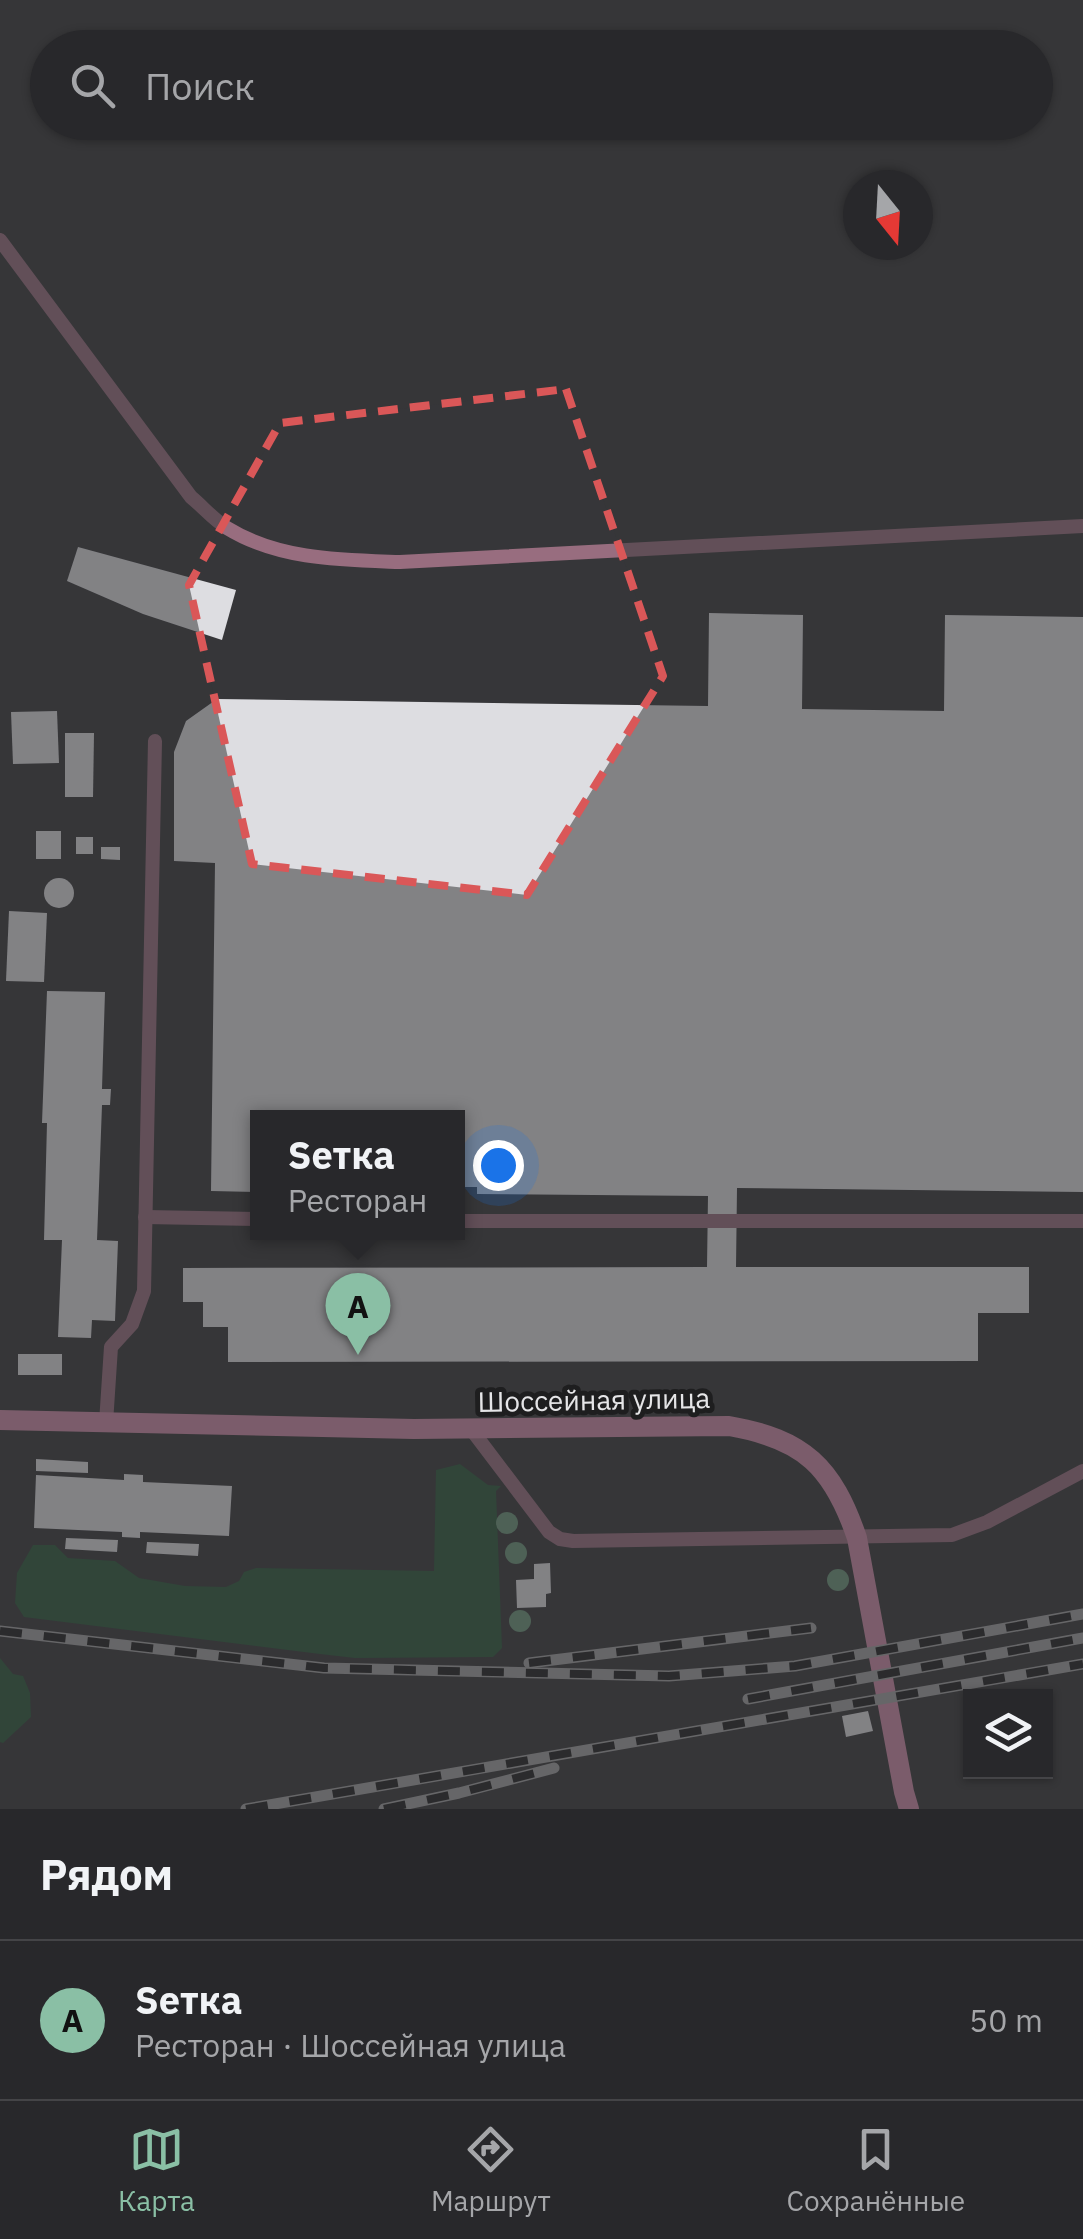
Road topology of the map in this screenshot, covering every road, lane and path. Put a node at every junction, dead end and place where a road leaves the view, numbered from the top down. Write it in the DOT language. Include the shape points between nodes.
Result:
graph roads {
  1 [pos="0,240"];
  2 [pos="1083,526"];
  3 [pos="155,741"];
  4 [pos="145,1217"];
  5 [pos="250,1219"];
  6 [pos="1083,1220"];
  7 [pos="465,1222"];
  8 [pos="0,1420"];
  9 [pos="106,1423"];
  10 [pos="471,1429"];
  11 [pos="1083,1471"];
  12 [pos="857,1538"];
  13 [pos="910,1809"];
  1 -- 2 [label="lane" via="191,497 226,527 261,544 316,558 400,562"];
  3 -- 4 [label="lane"];
  4 -- 5 [label="lane"];
  4 -- 9 [label="lane" via="144,1290 132,1324 112,1347"];
  6 -- 7 [label="lane"];
  8 -- 9 [label="street, Шоссейная улица"];
  9 -- 10 [label="street, Шоссейная улица"];
  10 -- 12 [label="lane" via="560,1539"];
  10 -- 12 [label="street, Шоссейная улица" via="756,1431 793,1445 822,1467"];
  11 -- 12 [label="lane" via="952,1535"];
  12 -- 13 [label="street, Шоссейная улица"];
}
